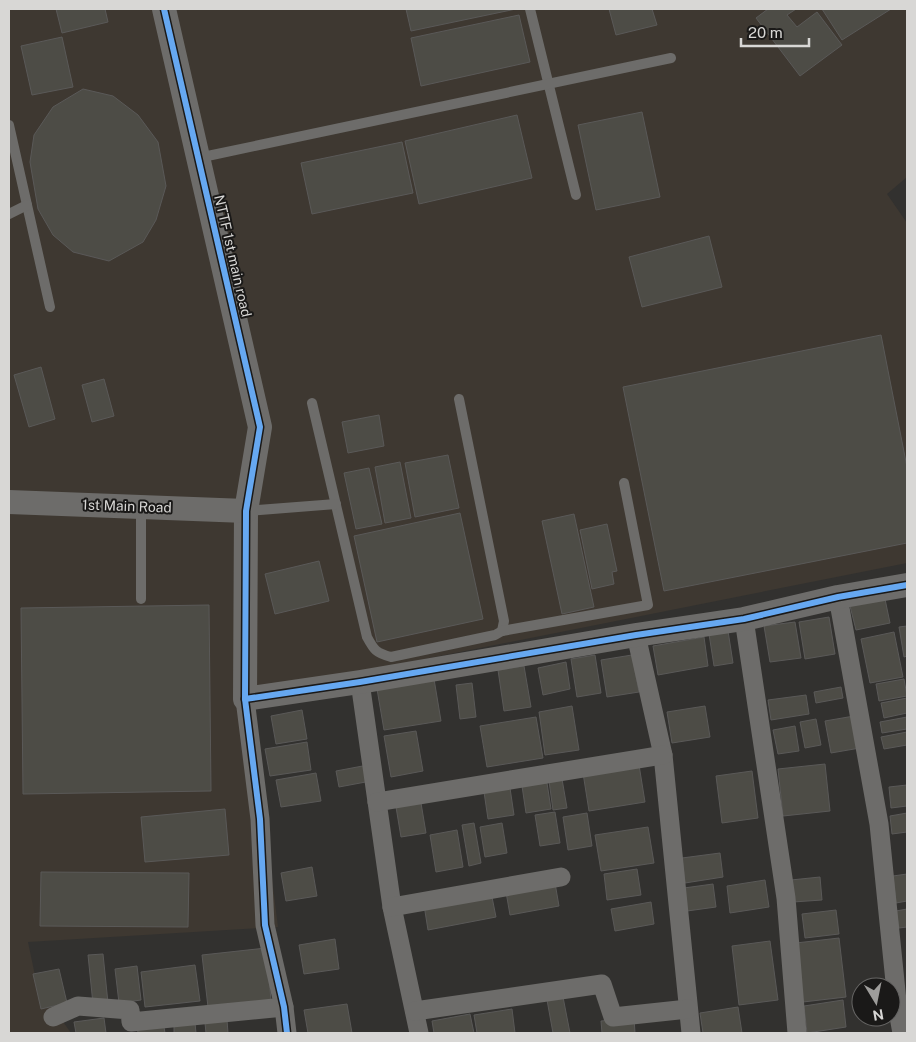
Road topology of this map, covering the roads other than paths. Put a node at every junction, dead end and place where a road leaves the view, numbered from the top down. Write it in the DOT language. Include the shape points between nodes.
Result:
graph roads {
  1 [pos="164,9"];
  2 [pos="530,9"];
  3 [pos="671,58"];
  4 [pos="548,84"];
  5 [pos="9,125"];
  6 [pos="198,158"];
  7 [pos="576,194"];
  8 [pos="27,205"];
  9 [pos="9,214"];
  10 [pos="50,307"];
  11 [pos="459,399"];
  12 [pos="312,403"];
  13 [pos="624,484"];
  14 [pos="9,502"];
  15 [pos="336,504"];
  16 [pos="141,507"];
  17 [pos="246,511"];
  18 [pos="907,585"];
  19 [pos="838,598"];
  20 [pos="141,599"];
  21 [pos="744,619"];
  22 [pos="502,631"];
  23 [pos="636,635"];
  24 [pos="360,682"];
  25 [pos="245,699"];
  26 [pos="663,755"];
  27 [pos="377,802"];
  28 [pos="562,878"];
  29 [pos="392,906"];
  30 [pos="284,1007"];
  31 [pos="688,1009"];
  32 [pos="415,1011"];
  33 [pos="53,1018"];
  34 [pos="287,1033"];
  35 [pos="420,1033"];
  36 [pos="691,1033"];
  37 [pos="797,1033"];
  38 [pos="902,1033"];
  1 -- 6 [label="street, NTTF 1st main road"];
  2 -- 4 [label="lane"];
  3 -- 4 [label="lane"];
  4 -- 6 [label="lane"];
  4 -- 7 [label="lane"];
  5 -- 8 [label="lane"];
  6 -- 17 [label="street, NTTF 1st main road" via="260,427"];
  8 -- 9 [label="lane"];
  8 -- 10 [label="lane"];
  11 -- 22 [label="lane" via="504,621"];
  12 -- 15 [label="lane"];
  13 -- 22 [label="lane" via="648,605"];
  14 -- 16 [label="street, 1st Main Road"];
  15 -- 17 [label="lane"];
  15 -- 22 [label="lane" via="367,636 374,650 391,657"];
  16 -- 17 [label="street, 1st Main Road"];
  16 -- 20 [label="lane"];
  17 -- 25 [label="street, NTTF 1st main road"];
  18 -- 19 [label="street"];
  19 -- 21 [label="street"];
  19 -- 38 [label="street" via="879,824"];
  21 -- 23 [label="street"];
  21 -- 37 [label="street" via="786,898"];
  23 -- 24 [label="street"];
  23 -- 26 [label="street"];
  24 -- 25 [label="street"];
  24 -- 27 [label="street"];
  25 -- 30 [label="street" via="260,819 265,925"];
  26 -- 27 [label="street"];
  26 -- 31 [label="street"];
  27 -- 29 [label="street"];
  28 -- 29 [label="street"];
  29 -- 32 [label="street"];
  30 -- 33 [label="street" via="131,1022 130,1010 78,1006"];
  30 -- 34 [label="street"];
  31 -- 32 [label="street" via="613,1016 602,984"];
  31 -- 36 [label="street"];
  32 -- 35 [label="street"];
}
